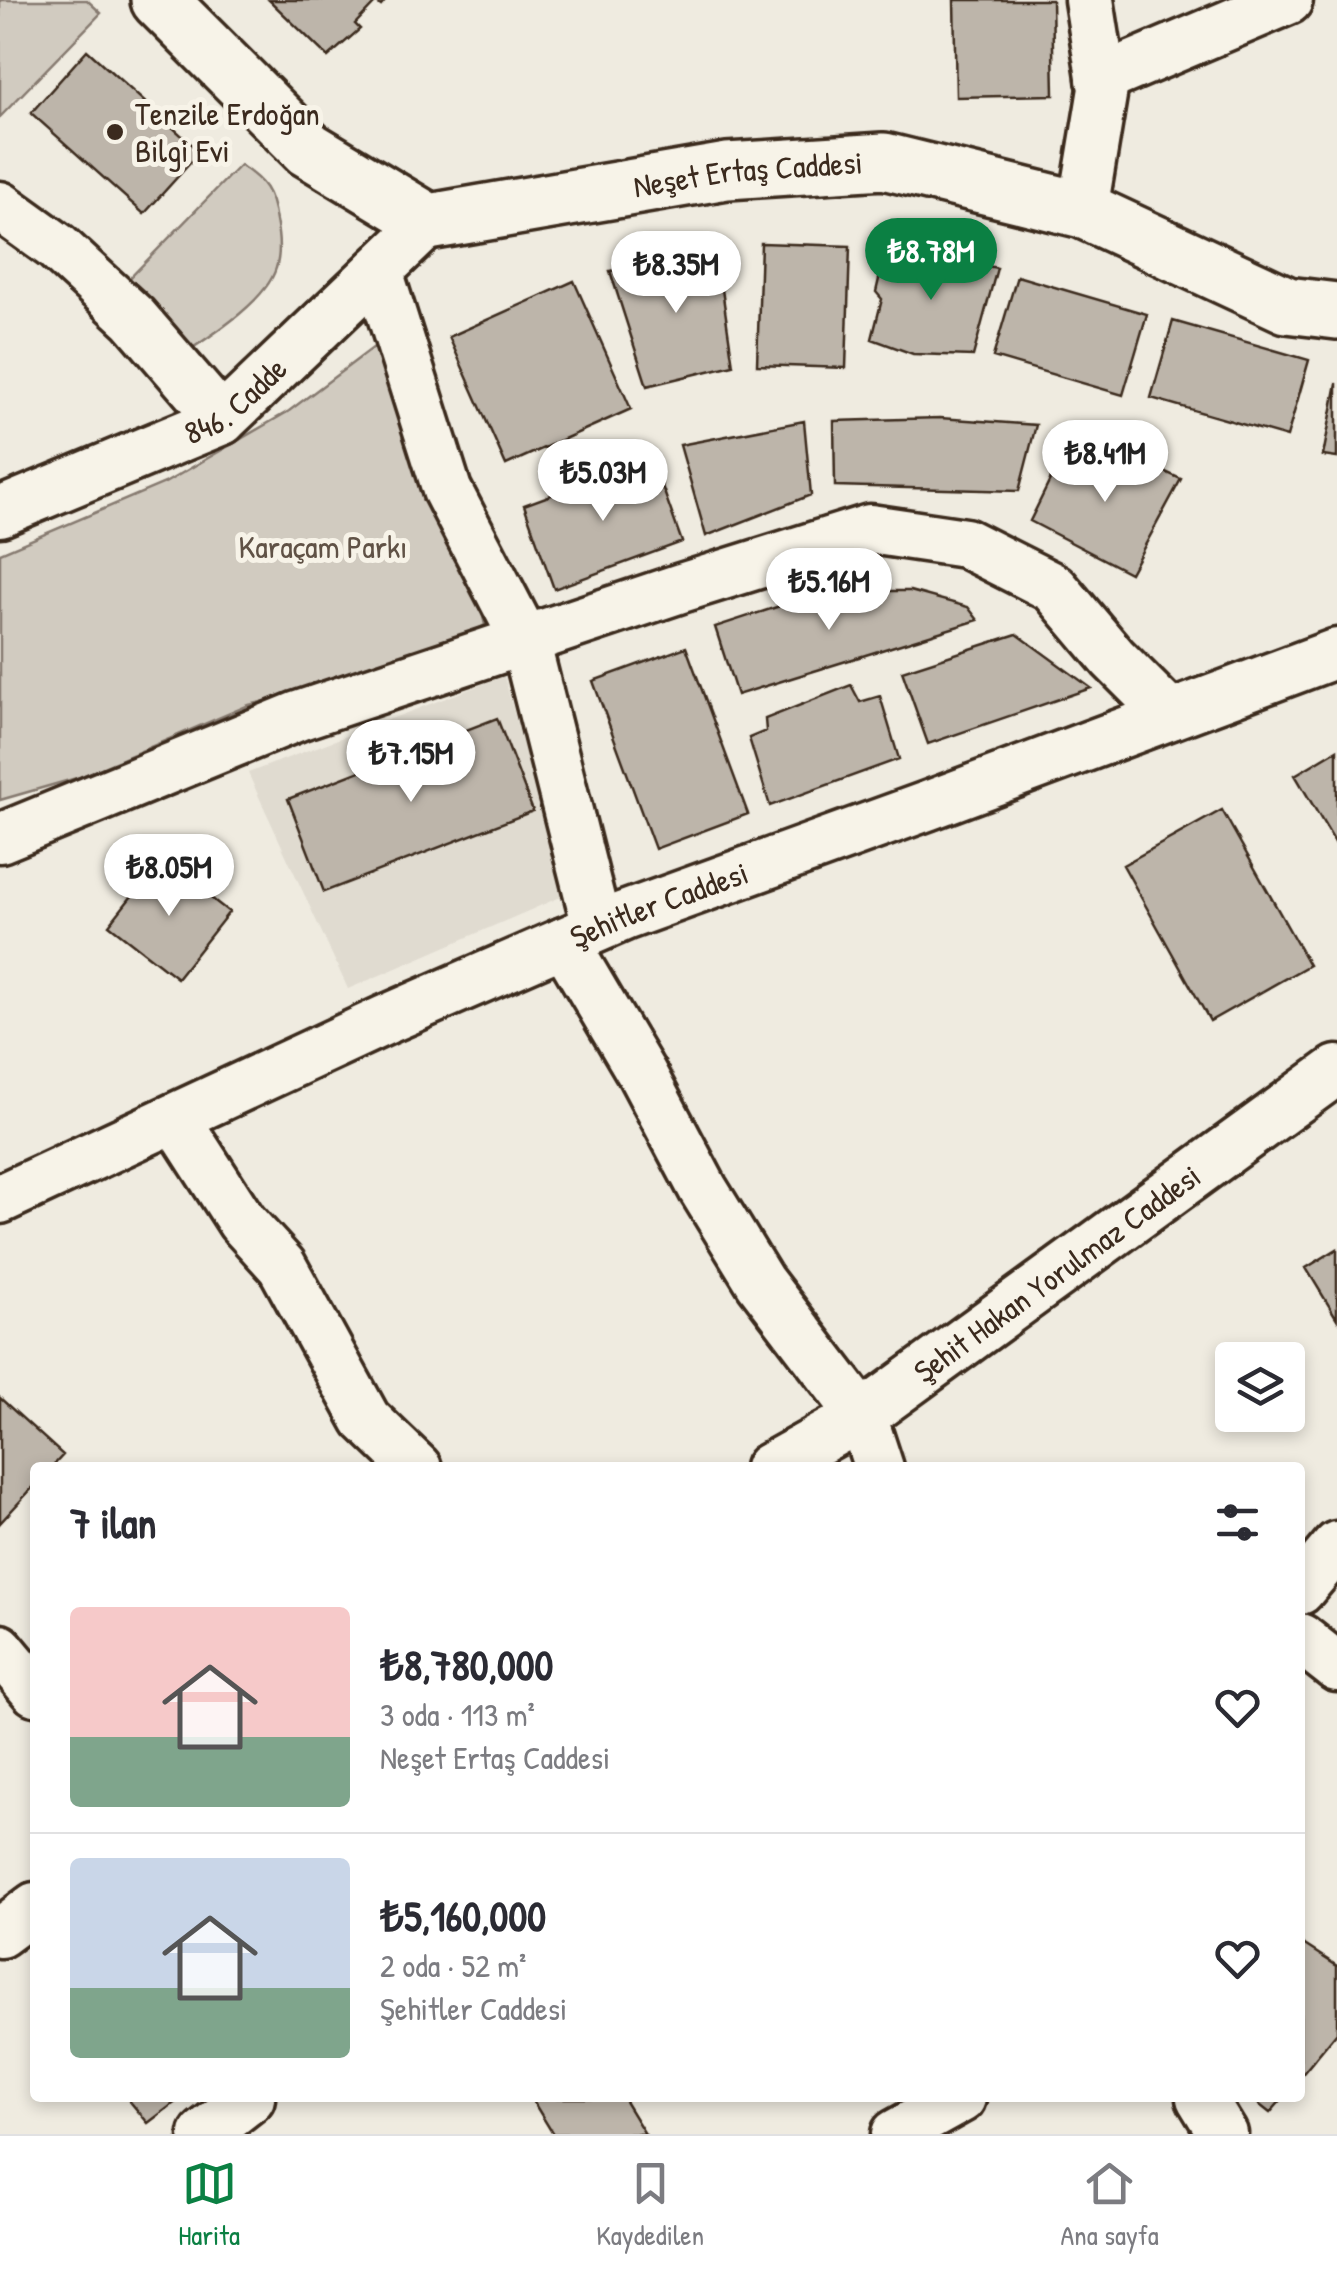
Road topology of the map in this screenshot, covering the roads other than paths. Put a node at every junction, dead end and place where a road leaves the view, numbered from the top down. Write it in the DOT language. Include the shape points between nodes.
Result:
graph roads {
  1 [pos="159,0"];
  2 [pos="1089,0"];
  3 [pos="1288,0"];
  4 [pos="1101,80"];
  5 [pos="0,206"];
  6 [pos="1083,210"];
  7 [pos="429,222"];
  8 [pos="378,271"];
  9 [pos="1337,311"];
  10 [pos="222,420"];
  11 [pos="0,512"];
  12 [pos="525,640"];
  13 [pos="1337,653"];
  14 [pos="1170,714"];
  15 [pos="0,838"];
  16 [pos="581,935"];
  17 [pos="1337,1070"];
  18 [pos="174,1118"];
  19 [pos="0,1199"];
  20 [pos="862,1416"];
  21 [pos="410,1462"];
  22 [pos="780,1462"];
  23 [pos="877,1462"];
  24 [pos="1337,1546"];
  25 [pos="1305,1584"];
  26 [pos="1305,1642"];
  27 [pos="0,1649"];
  28 [pos="1337,1667"];
  29 [pos="30,1684"];
  30 [pos="30,1911"];
  31 [pos="0,1932"];
  32 [pos="245,2102"];
  33 [pos="954,2102"];
  34 [pos="1203,2102"];
  35 [pos="204,2134"];
  36 [pos="896,2134"];
  37 [pos="1223,2134"];
  1 -- 7 [label="main road" via="308,149"];
  2 -- 4 [label="street"];
  3 -- 4 [label="street"];
  4 -- 6 [label="street"];
  5 -- 10 [label="street" via="57,246 134,318"];
  6 -- 7 [label="main road, Neşet Ertaş Caddesi" via="884,161 727,171"];
  6 -- 9 [label="main road, Neşet Ertaş Caddesi" via="1287,305"];
  7 -- 8 [label="street, 846. Cadde"];
  8 -- 10 [label="street, 846. Cadde"];
  8 -- 12 [label="street" via="447,490"];
  10 -- 11 [label="street, 846. Cadde"];
  12 -- 14 [label="street" via="870,529 964,542 1054,588"];
  12 -- 15 [label="street" via="298,716"];
  12 -- 16 [label="street"];
  13 -- 14 [label="street, Şehitler Caddesi"];
  14 -- 16 [label="street, Şehitler Caddesi"];
  16 -- 18 [label="street, Şehitler Caddesi"];
  16 -- 20 [label="street" via="642,1074 703,1189 760,1282"];
  17 -- 20 [label="street, Şehit Hakan Yorulmaz Caddesi"];
  18 -- 19 [label="street, Şehitler Caddesi"];
  18 -- 21 [label="street" via="242,1222 282,1266 366,1420"];
  20 -- 22 [label="street, Şehit Hakan Yorulmaz Caddesi"];
  20 -- 23 [label="street"];
  24 -- 25 [label="street"];
  26 -- 28 [label="street"];
  27 -- 29 [label="street"];
  30 -- 31 [label="street"];
  32 -- 35 [label="street"];
  33 -- 36 [label="street"];
  34 -- 37 [label="street"];
}
